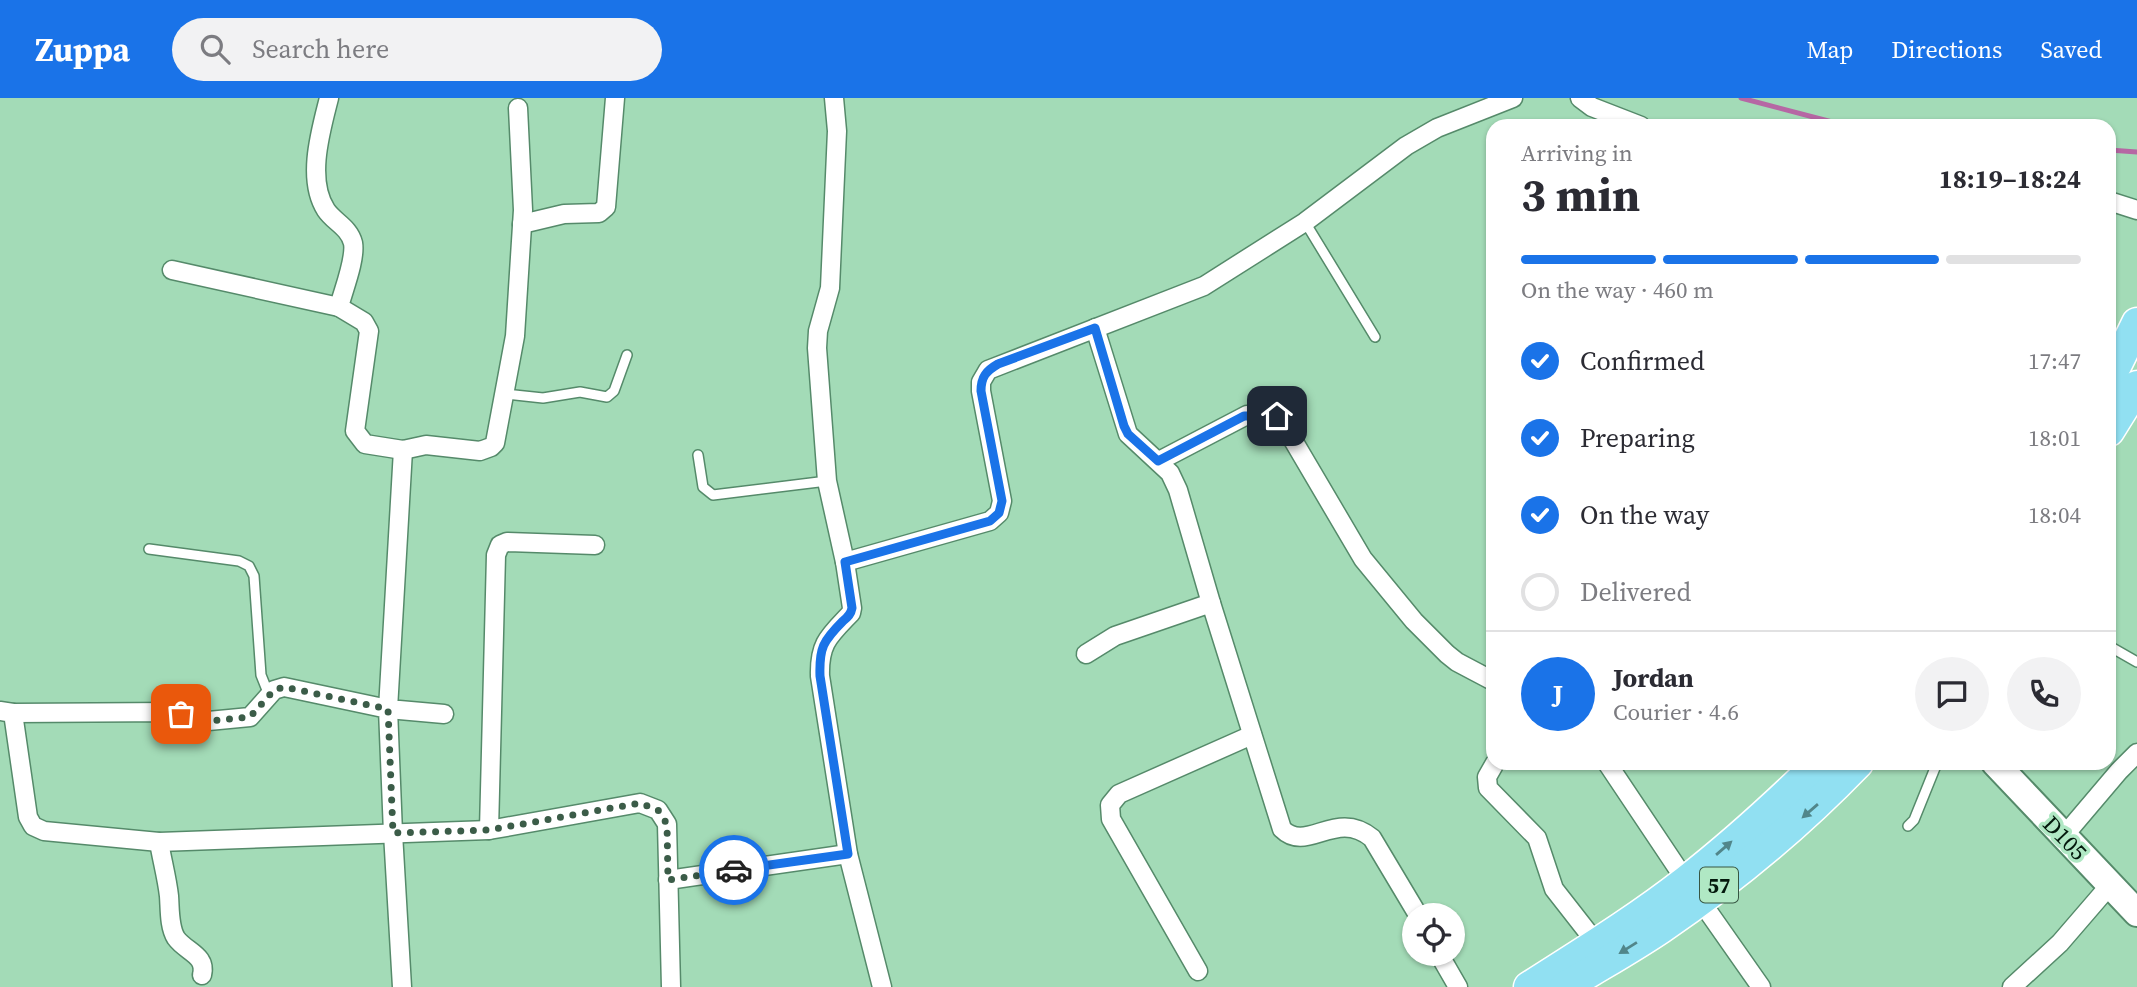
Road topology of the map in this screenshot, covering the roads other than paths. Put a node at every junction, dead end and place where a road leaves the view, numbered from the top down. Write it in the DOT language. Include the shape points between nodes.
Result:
graph roads {
  1 [pos="329,98"];
  2 [pos="615,98"];
  3 [pos="834,98"];
  4 [pos="1513,98"];
  5 [pos="1580,98"];
  6 [pos="518,108"];
  7 [pos="1623,119"];
  8 [pos="2116,203"];
  9 [pos="2137,210"];
  10 [pos="1305,222"];
  11 [pos="522,224"];
  12 [pos="172,271"];
  13 [pos="339,307"];
  14 [pos="2137,323"];
  15 [pos="1095,328"];
  16 [pos="1376,337"];
  17 [pos="627,355"];
  18 [pos="2116,366"];
  19 [pos="2137,386"];
  20 [pos="505,394"];
  21 [pos="2116,420"];
  22 [pos="403,450"];
  23 [pos="698,455"];
  24 [pos="1158,461"];
  25 [pos="827,481"];
  26 [pos="594,545"];
  27 [pos="149,549"];
  28 [pos="845,562"];
  29 [pos="1211,603"];
  30 [pos="2116,650"];
  31 [pos="1086,654"];
  32 [pos="2137,662"];
  33 [pos="1486,677"];
  34 [pos="270,695"];
  35 [pos="388,709"];
  36 [pos="6,712"];
  37 [pos="443,714"];
  38 [pos="1252,735"];
  39 [pos="2137,753"];
  40 [pos="1491,770"];
  41 [pos="1612,770"];
  42 [pos="1812,770"];
  43 [pos="1851,770"];
  44 [pos="1934,770"];
  45 [pos="2001,770"];
  46 [pos="1909,826"];
  47 [pos="489,830"];
  48 [pos="393,833"];
  49 [pos="2063,837"];
  50 [pos="159,842"];
  51 [pos="848,854"];
  52 [pos="668,880"];
  53 [pos="2110,886"];
  54 [pos="1693,890"];
  55 [pos="1411,903"];
  56 [pos="2137,913"];
  57 [pos="1446,966"];
  58 [pos="1598,966"];
  59 [pos="1198,971"];
  60 [pos="202,975"];
  61 [pos="402,987"];
  62 [pos="671,987"];
  63 [pos="882,987"];
  64 [pos="1458,987"];
  65 [pos="1529,987"];
  66 [pos="1565,987"];
  67 [pos="1761,987"];
  68 [pos="2012,987"];
  1 -- 13 [label="street" via="317,146 318,188 327,212 346,229 353,244"];
  2 -- 11 [label="street" via="606,207 599,213 565,214"];
  3 -- 25 [label="street" via="837,131 830,288 817,348"];
  4 -- 10 [label="street" via="1426,134"];
  5 -- 7 [label="street"];
  6 -- 11 [label="street"];
  8 -- 9 [label="street"];
  10 -- 15 [label="street" via="1204,286"];
  10 -- 16 [label="lane"];
  11 -- 20 [label="street"];
  12 -- 13 [label="street"];
  13 -- 22 [label="street" via="364,322 369,331 356,434 369,446"];
  14 -- 18 [label="main road"];
  15 -- 24 [label="street" via="1124,426"];
  15 -- 28 [label="street" via="998,364 983,376 981,391 1002,501 999,513 990,521"];
  17 -- 20 [label="lane" via="614,391 607,397 580,392 542,398"];
  19 -- 21 [label="main road"];
  20 -- 22 [label="street" via="491,447 480,451 424,446"];
  22 -- 35 [label="street"];
  23 -- 25 [label="lane" via="703,487 713,495"];
  24 -- 29 [label="street" via="1178,490"];
  24 -- 33 [label="street" via="1247,415 1280,418 1363,559 1447,654"];
  25 -- 28 [label="street"];
  26 -- 47 [label="street" via="507,542 496,555"];
  27 -- 34 [label="lane" via="249,566 256,589 261,675"];
  28 -- 51 [label="street" via="851,613 829,635 819,656"];
  29 -- 31 [label="street" via="1115,636"];
  29 -- 38 [label="street"];
  30 -- 32 [label="lane"];
  34 -- 35 [label="street" via="288,687"];
  34 -- 36 [label="street" via="250,717 202,722 175,712"];
  35 -- 37 [label="street"];
  35 -- 48 [label="street"];
  36 -- 50 [label="street" via="33,826 44,831"];
  38 -- 55 [label="street" via="1282,829 1296,837 1337,826 1365,832"];
  38 -- 59 [label="street" via="1119,794 1110,805 1111,818"];
  39 -- 49 [label="street"];
  40 -- 58 [label="street" via="1488,788 1537,838 1554,889"];
  41 -- 54 [label="street"];
  54 -- 42 [label="main road, 57, one-way"];
  43 -- 54 [label="main road, 57, one-way" via="1815,808"];
  44 -- 46 [label="lane"];
  45 -- 49 [label="street, D105"];
  47 -- 48 [label="street"];
  47 -- 52 [label="street" via="640,803 658,810 667,824"];
  48 -- 50 [label="street"];
  48 -- 61 [label="street"];
  49 -- 53 [label="street, D105"];
  50 -- 60 [label="street" via="173,930 200,958"];
  51 -- 52 [label="street"];
  51 -- 63 [label="street"];
  52 -- 62 [label="street"];
  53 -- 56 [label="street, D105"];
  53 -- 68 [label="street" via="2060,943"];
  54 -- 58 [label="main road, 57" via="1660,928"];
  54 -- 67 [label="street"];
  57 -- 64 [label="street"];
  58 -- 65 [label="main road, 57"];
  58 -- 66 [label="main road, 57"];
}
